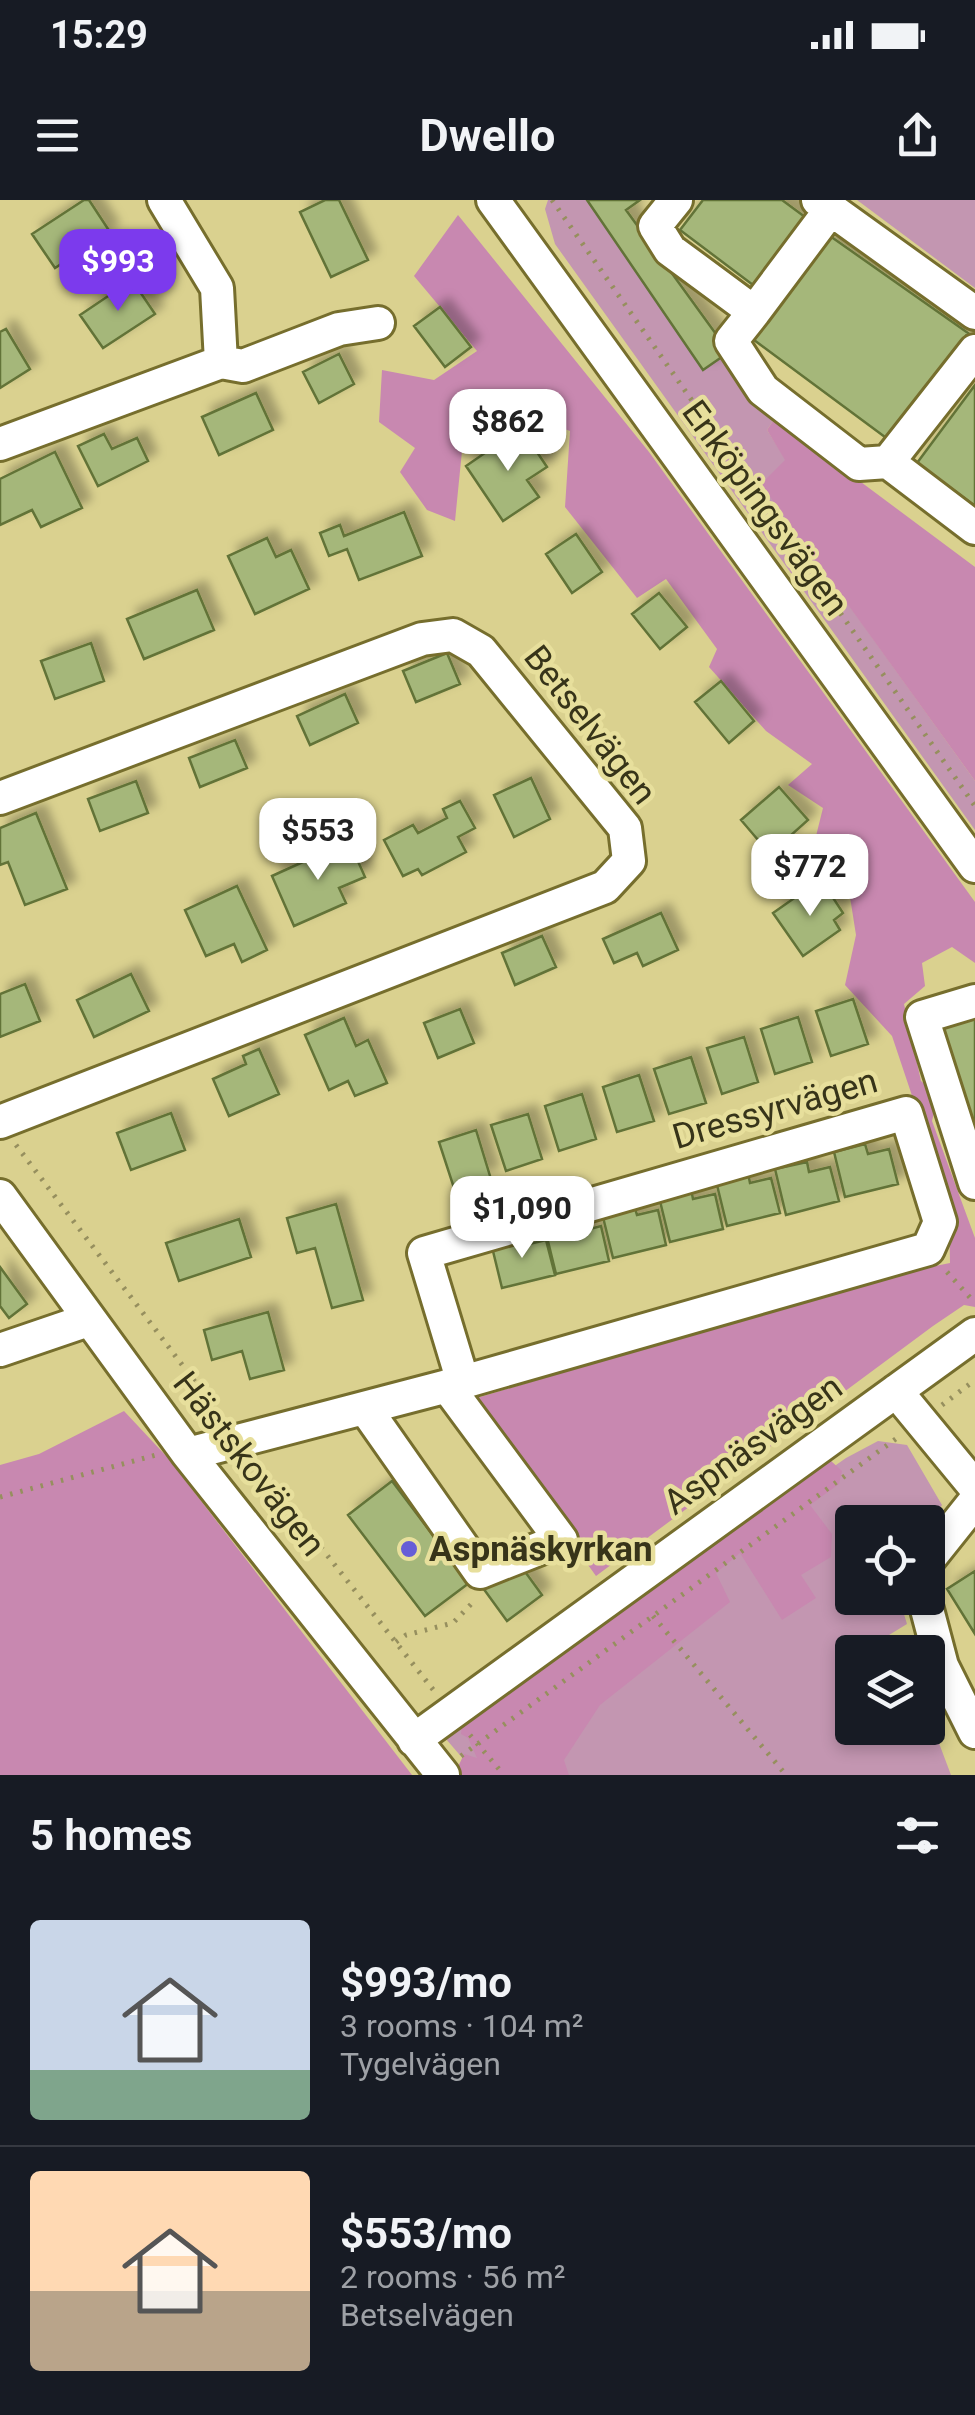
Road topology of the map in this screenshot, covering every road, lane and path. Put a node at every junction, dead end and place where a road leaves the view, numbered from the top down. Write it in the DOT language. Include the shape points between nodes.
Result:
graph roads {
  1 [pos="164,200"];
  2 [pos="493,200"];
  3 [pos="552,200"];
  4 [pos="676,200"];
  5 [pos="825,204"];
  6 [pos="754,312"];
  7 [pos="975,313"];
  8 [pos="378,324"];
  9 [pos="975,351"];
  10 [pos="222,362"];
  11 [pos="0,444"];
  12 [pos="888,462"];
  13 [pos="975,528"];
  14 [pos="0,798"];
  15 [pos="975,806"];
  16 [pos="974,865"];
  17 [pos="975,1002"];
  18 [pos="0,1122"];
  19 [pos="975,1183"];
  20 [pos="0,1196"];
  21 [pos="928,1249"];
  22 [pos="975,1303"];
  23 [pos="88,1320"];
  24 [pos="975,1334"];
  25 [pos="3,1344"];
  26 [pos="975,1380"];
  27 [pos="455,1384"];
  28 [pos="896,1390"];
  29 [pos="364,1408"];
  30 [pos="922,1420"];
  31 [pos="188,1454"];
  32 [pos="975,1487"];
  33 [pos="0,1497"];
  34 [pos="975,1501"];
  35 [pos="945,1539"];
  36 [pos="480,1572"];
  37 [pos="928,1615"];
  38 [pos="653,1616"];
  39 [pos="396,1642"];
  40 [pos="975,1732"];
  41 [pos="414,1740"];
  42 [pos="441,1773"];
  43 [pos="786,1775"];
  1 -- 10 [label="street" via="217,288"];
  2 -- 16 [label="street, Enköpingsvägen"];
  3 -- 15 [label="path"];
  4 -- 6 [label="street" via="655,226 670,250"];
  5 -- 6 [label="street"];
  5 -- 7 [label="street"];
  6 -- 12 [label="street" via="732,341 763,390 858,464"];
  8 -- 10 [label="street" via="340,329 243,366"];
  9 -- 12 [label="street"];
  10 -- 11 [label="street"];
  12 -- 13 [label="street"];
  14 -- 18 [label="street, Betselvägen" via="422,638 453,635 482,651 625,828 629,861 605,887"];
  17 -- 19 [label="street" via="922,1018"];
  20 -- 23 [label="street, Hästskovägen"];
  21 -- 22 [label="path"];
  21 -- 27 [label="street"];
  21 -- 27 [label="street, Dressyrvägen" via="940,1222 906,1113 424,1253"];
  23 -- 25 [label="street"];
  23 -- 31 [label="street, Hästskovägen"];
  24 -- 28 [label="street, Aspnäsvägen"];
  26 -- 30 [label="path"];
  27 -- 29 [label="street"];
  27 -- 36 [label="street" via="561,1540"];
  28 -- 30 [label="street, Aspnäsvägen"];
  28 -- 41 [label="street, Aspnäsvägen"];
  29 -- 31 [label="street"];
  29 -- 36 [label="street"];
  30 -- 32 [label="street, Aspnäsvägen"];
  30 -- 38 [label="path"];
  31 -- 33 [label="path" via="159,1454"];
  31 -- 41 [label="street, Hästskovägen"];
  34 -- 35 [label="street"];
  36 -- 39 [label="path" via="475,1600 453,1623"];
  37 -- 40 [label="street" via="942,1666"];
  38 -- 42 [label="path"];
  38 -- 43 [label="path"];
  41 -- 42 [label="street, Hästskovägen"];
}
